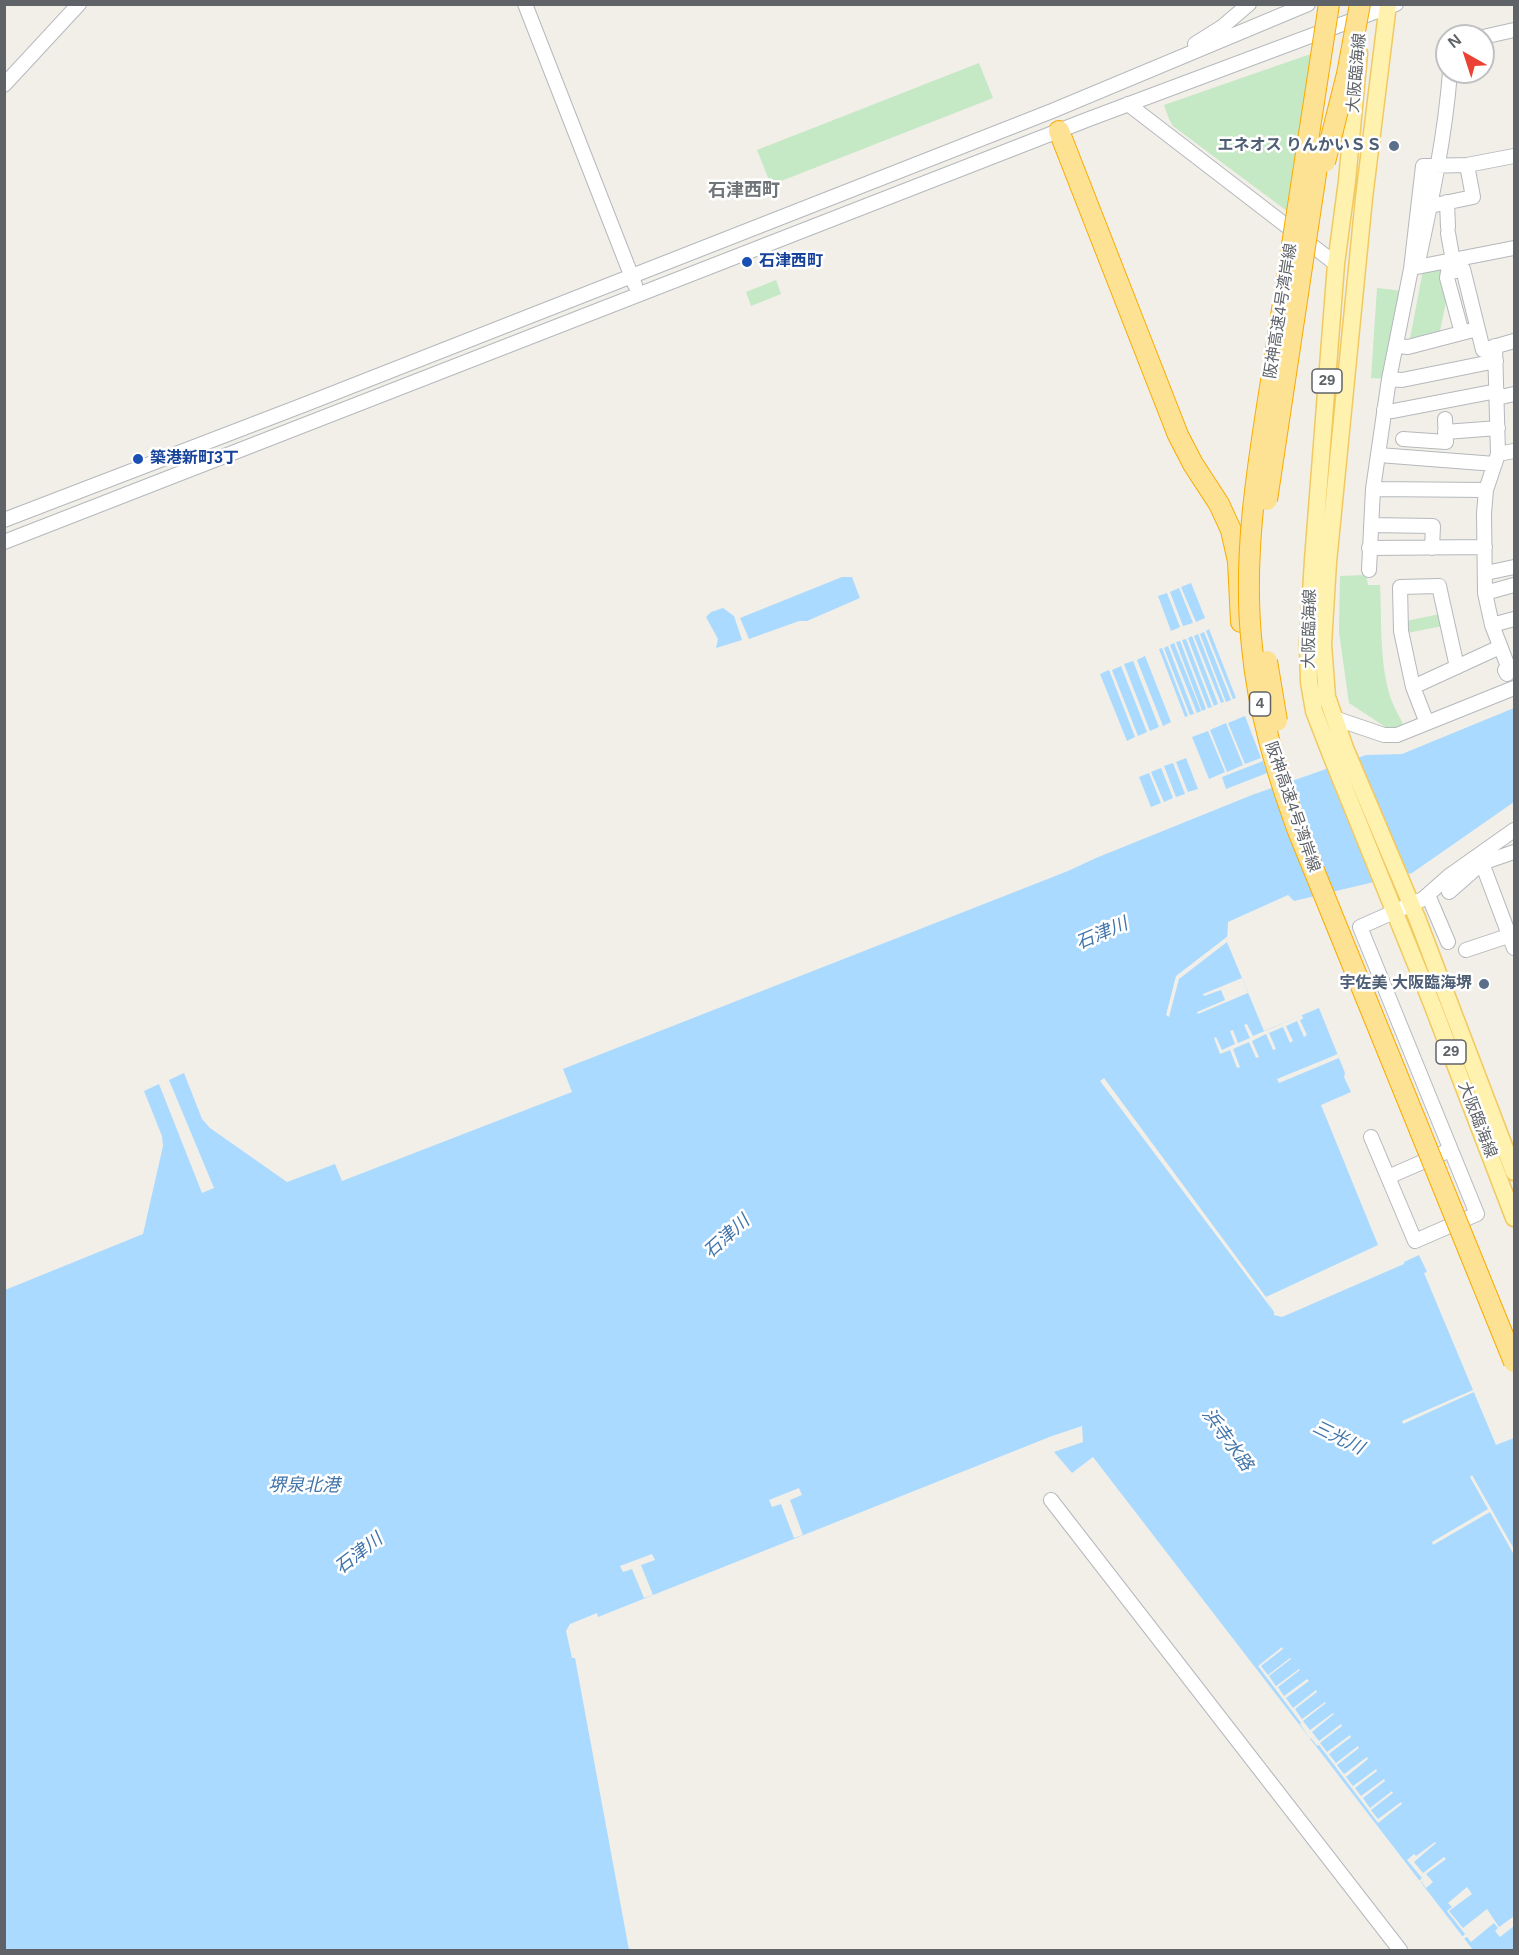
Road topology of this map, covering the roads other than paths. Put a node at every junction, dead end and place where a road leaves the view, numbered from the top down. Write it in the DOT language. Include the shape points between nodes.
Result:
graph roads {
  1 [pos="79,4"];
  2 [pos="525,4"];
  3 [pos="1250,4"];
  4 [pos="1308,4"];
  5 [pos="1329,4"];
  6 [pos="1342,4"];
  7 [pos="1390,5"];
  8 [pos="1361,9"];
  9 [pos="1515,30"];
  10 [pos="1495,34"];
  11 [pos="1132,78"];
  12 [pos="1449,84"];
  13 [pos="4,85"];
  14 [pos="1128,104"];
  15 [pos="1052,111"];
  16 [pos="1059,131"];
  17 [pos="1515,156"];
  18 [pos="1467,165"];
  19 [pos="1438,167"];
  20 [pos="1447,202"];
  21 [pos="1430,206"];
  22 [pos="1515,248"];
  23 [pos="1336,264"];
  24 [pos="1450,265"];
  25 [pos="632,277"];
  26 [pos="639,295"];
  27 [pos="1477,329"];
  28 [pos="1462,333"];
  29 [pos="1515,341"];
  30 [pos="1396,346"];
  31 [pos="1495,346"];
  32 [pos="1496,361"];
  33 [pos="1288,362"];
  34 [pos="1389,379"];
  35 [pos="1497,394"];
  36 [pos="1515,394"];
  37 [pos="1384,410"];
  38 [pos="1498,429"];
  39 [pos="1403,439"];
  40 [pos="1515,451"];
  41 [pos="1379,454"];
  42 [pos="1497,459"];
  43 [pos="1374,489"];
  44 [pos="1486,490"];
  45 [pos="4,520"];
  46 [pos="1371,525"];
  47 [pos="4,542"];
  48 [pos="1485,547"];
  49 [pos="1369,548"];
  50 [pos="1432,548"];
  51 [pos="1515,567"];
  52 [pos="1369,570"];
  53 [pos="1486,573"];
  54 [pos="1515,585"];
  55 [pos="1485,593"];
  56 [pos="1515,619"];
  57 [pos="1492,625"];
  58 [pos="1500,647"];
  59 [pos="1457,667"];
  60 [pos="1507,674"];
  61 [pos="1413,687"];
  62 [pos="1515,688"];
  63 [pos="1334,718"];
  64 [pos="1427,723"];
  65 [pos="1338,752"];
  66 [pos="1279,778"];
  67 [pos="1515,830"];
  68 [pos="1515,852"];
  69 [pos="1482,863"];
  70 [pos="1449,892"];
  71 [pos="1428,895"];
  72 [pos="1411,904"];
  73 [pos="1394,911"];
  74 [pos="1513,939"];
  75 [pos="1448,942"];
  76 [pos="1466,950"];
  77 [pos="1371,1137"];
  78 [pos="1450,1150"];
  79 [pos="1515,1172"];
  80 [pos="1388,1177"];
  81 [pos="1515,1218"];
  82 [pos="1515,1327"];
  83 [pos="1515,1362"];
  84 [pos="1051,1500"];
  85 [pos="1400,1950"];
  1 -- 13 [label="street"];
  2 -- 25 [label="street"];
  3 -- 11 [label="street" via="1205,39"];
  4 -- 11 [label="street"];
  5 -- 66 [label="highway, 阪神高速4号湾岸線 / 4, bridge" via="1253,501 1251,645 1257,691"];
  6 -- 33 [label="highway, 阪神高速4号湾岸線 / 4, bridge"];
  7 -- 8 [label="street"];
  7 -- 63 [label="main road, 大阪臨海線 / 29" via="1364,198 1328,562 1323,644 1327,697"];
  8 -- 14 [label="street"];
  8 -- 23 [label="main road, 大阪臨海線 / 29"];
  8 -- 33 [label="highway, bridge" via="1314,209"];
  9 -- 10 [label="street"];
  11 -- 15 [label="street"];
  12 -- 19 [label="street"];
  14 -- 16 [label="street"];
  14 -- 23 [label="street"];
  15 -- 16 [label="street"];
  15 -- 25 [label="street"];
  16 -- 26 [label="street"];
  16 -- 66 [label="highway, bridge" via="1178,435 1231,530 1238,561 1241,629 1249,682"];
  17 -- 18 [label="street"];
  18 -- 19 [label="street"];
  18 -- 20 [label="street" via="1473,197"];
  19 -- 21 [label="street"];
  19 -- 30 [label="street" via="1424,166"];
  20 -- 21 [label="street"];
  20 -- 24 [label="street"];
  21 -- 24 [label="street" via="1418,267"];
  22 -- 24 [label="street"];
  23 -- 65 [label="main road, 大阪臨海線 / 29" via="1308,643 1314,711"];
  24 -- 27 [label="street" via="1462,269"];
  24 -- 28 [label="street" via="1447,278"];
  25 -- 26 [label="street"];
  25 -- 45 [label="street"];
  26 -- 47 [label="street"];
  27 -- 28 [label="street"];
  27 -- 31 [label="street" via="1482,350"];
  28 -- 30 [label="street" via="1408,347"];
  29 -- 31 [label="street"];
  30 -- 34 [label="street"];
  31 -- 32 [label="street"];
  32 -- 34 [label="street" via="1402,380"];
  32 -- 35 [label="street"];
  33 -- 82 [label="highway, 阪神高速4号湾岸線 / 4, bridge" via="1267,500 1262,594 1265,643 1280,733 1329,873"];
  34 -- 37 [label="street"];
  35 -- 36 [label="street"];
  35 -- 37 [label="street"];
  35 -- 38 [label="street"];
  37 -- 41 [label="street"];
  38 -- 39 [label="street" via="1445,426 1446,442"];
  38 -- 42 [label="street"];
  40 -- 42 [label="street"];
  41 -- 42 [label="street"];
  41 -- 43 [label="street"];
  42 -- 44 [label="street"];
  43 -- 44 [label="street"];
  43 -- 46 [label="street"];
  44 -- 48 [label="street"];
  46 -- 49 [label="street"];
  46 -- 50 [label="street" via="1433,526"];
  48 -- 50 [label="street"];
  48 -- 53 [label="street"];
  49 -- 50 [label="street"];
  49 -- 52 [label="street"];
  51 -- 53 [label="street"];
  53 -- 55 [label="street"];
  54 -- 55 [label="street"];
  55 -- 57 [label="street"];
  56 -- 57 [label="street"];
  57 -- 58 [label="street"];
  58 -- 59 [label="street"];
  58 -- 60 [label="street" via="1509,669 1505,670"];
  59 -- 61 [label="street"];
  59 -- 61 [label="street" via="1439,586 1400,587 1401,631"];
  61 -- 64 [label="street"];
  62 -- 64 [label="street"];
  63 -- 64 [label="street" via="1384,735 1397,735"];
  63 -- 65 [label="main road, 大阪臨海線 / 29"];
  65 -- 72 [label="main road, 大阪臨海線 / 29"];
  65 -- 73 [label="main road, 大阪臨海線 / 29"];
  66 -- 83 [label="highway, 阪神高速4号湾岸線 / 4, bridge"];
  67 -- 71 [label="street"];
  68 -- 69 [label="street"];
  69 -- 70 [label="street"];
  69 -- 74 [label="street"];
  71 -- 72 [label="street"];
  71 -- 75 [label="street"];
  72 -- 73 [label="street"];
  72 -- 79 [label="main road, 大阪臨海線 / 29"];
  73 -- 78 [label="street" via="1360,927"];
  73 -- 81 [label="main road, 大阪臨海線 / 29"];
  74 -- 76 [label="street"];
  77 -- 80 [label="street"];
  78 -- 80 [label="street"];
  78 -- 80 [label="street" via="1477,1214 1415,1241"];
  84 -- 85 [label="street"];
}
